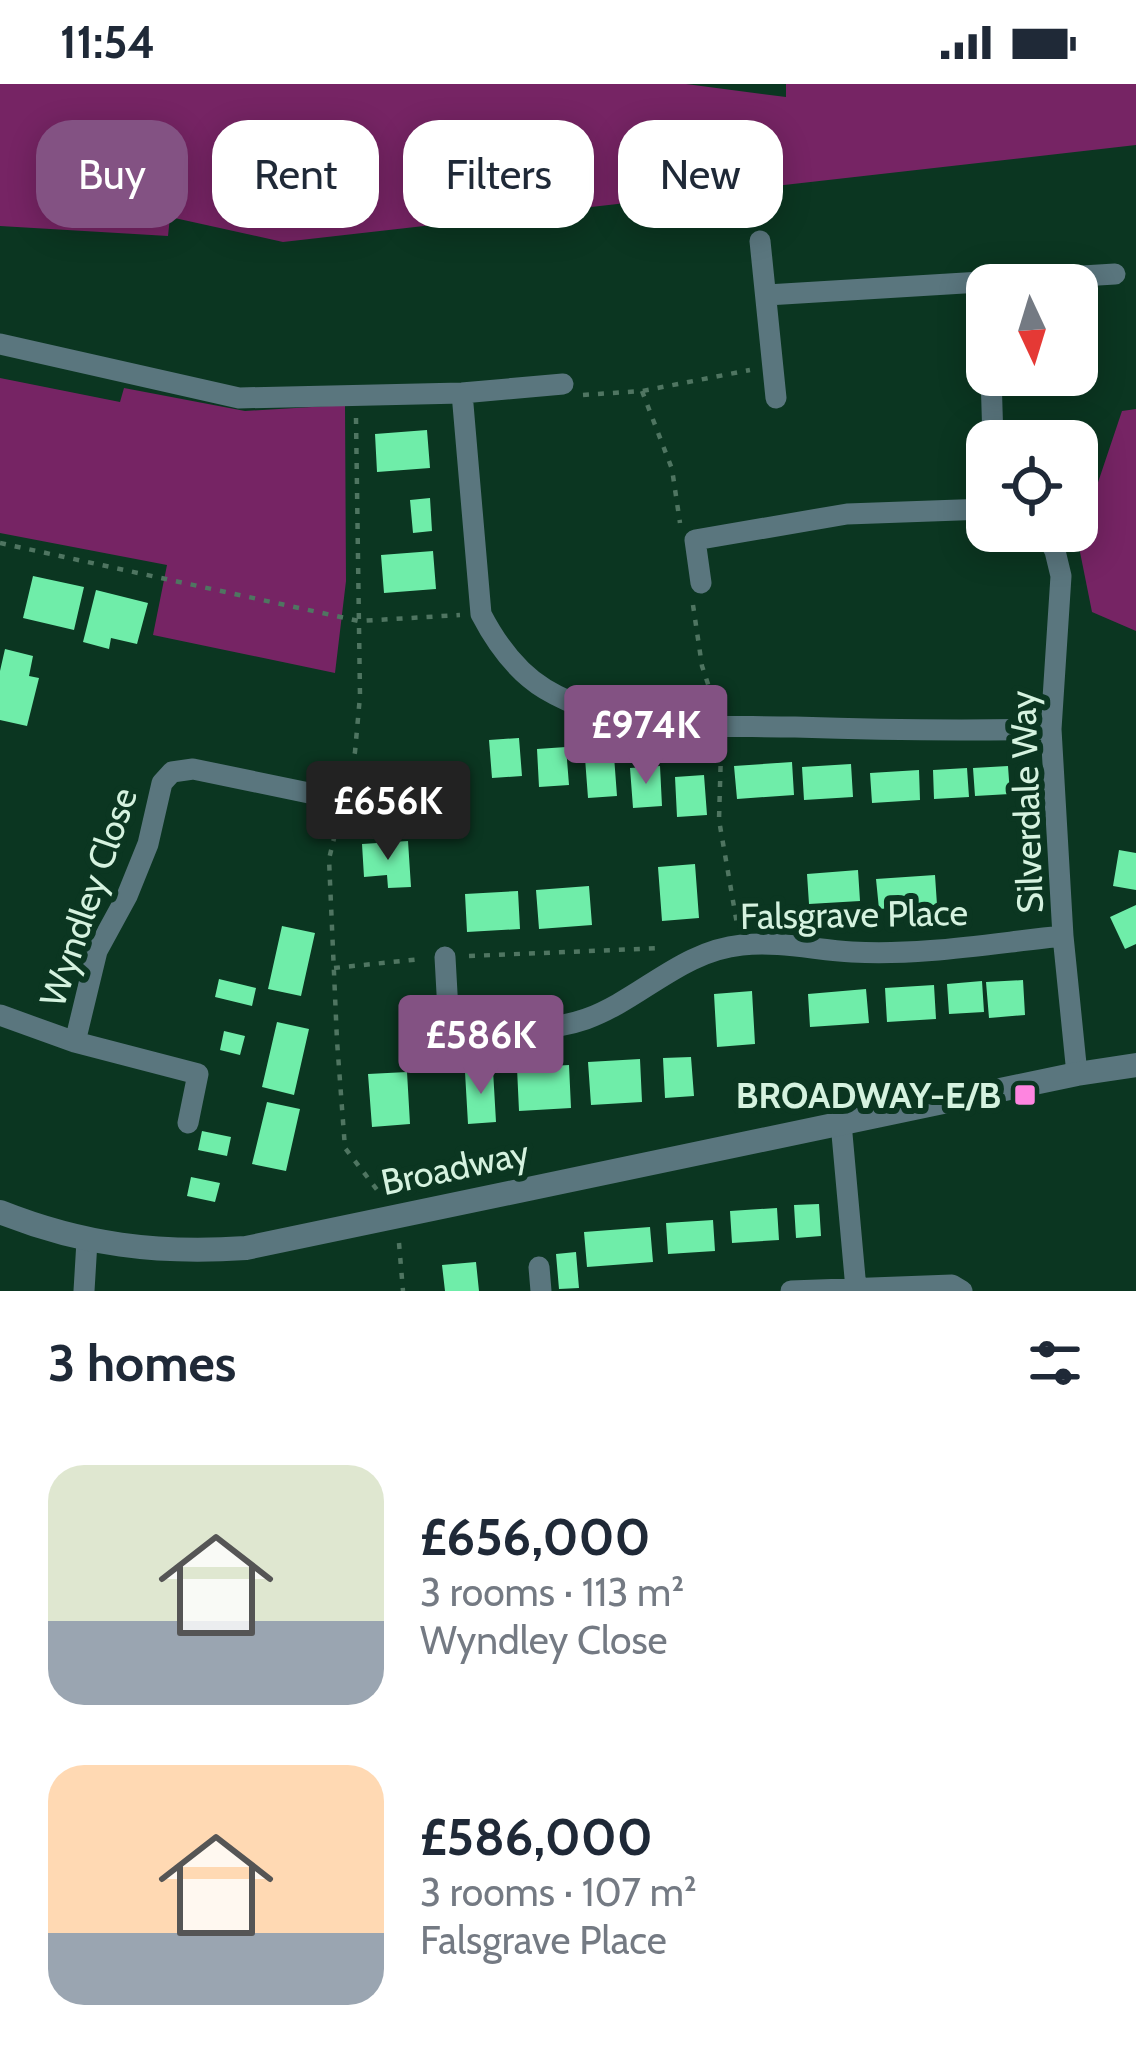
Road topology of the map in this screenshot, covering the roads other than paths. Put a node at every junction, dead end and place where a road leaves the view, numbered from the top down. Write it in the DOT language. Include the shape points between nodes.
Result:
graph roads {
  1 [pos="760,241"];
  2 [pos="1115,274"];
  3 [pos="1098,275"];
  4 [pos="966,284"];
  5 [pos="767,295"];
  6 [pos="0,344"];
  7 [pos="563,384"];
  8 [pos="462,393"];
  9 [pos="776,398"];
  10 [pos="966,510"];
  11 [pos="1055,552"];
  12 [pos="701,583"];
  13 [pos="1051,729"];
  14 [pos="309,793"];
  15 [pos="1063,936"];
  16 [pos="445,957"];
  17 [pos="0,1015"];
  18 [pos="75,1042"];
  19 [pos="1136,1065"];
  20 [pos="1077,1074"];
  21 [pos="188,1123"];
  22 [pos="842,1123"];
  23 [pos="0,1212"];
  24 [pos="87,1241"];
  25 [pos="539,1267"];
  26 [pos="856,1288"];
  27 [pos="84,1291"];
  28 [pos="541,1291"];
  29 [pos="791,1291"];
  30 [pos="962,1291"];
  1 -- 5 [label="street"];
  2 -- 3 [label="street"];
  4 -- 5 [label="street"];
  5 -- 9 [label="street"];
  6 -- 8 [label="street" via="239,398"];
  7 -- 8 [label="street"];
  8 -- 13 [label="street" via="481,614 495,642 543,688 604,714 690,727"];
  10 -- 12 [label="street" via="847,514 695,539"];
  11 -- 13 [label="street, Silverdale Way" via="1061,576"];
  13 -- 15 [label="street, Silverdale Way"];
  14 -- 18 [label="street, Wyndley Close" via="193,769 172,772 127,896 97,952"];
  15 -- 16 [label="street, Falsgrave Place" via="896,952 741,945 694,956 586,1019 548,1028 448,1029"];
  15 -- 20 [label="street, Silverdale Way"];
  17 -- 18 [label="street, Wyndley Close"];
  18 -- 21 [label="street, Wyndley Close" via="198,1075"];
  19 -- 20 [label="street, Broadway"];
  20 -- 22 [label="street, Broadway"];
  22 -- 24 [label="street, Broadway" via="292,1239 154,1250"];
  22 -- 26 [label="street"];
  23 -- 24 [label="street, Broadway"];
  24 -- 27 [label="street"];
  25 -- 28 [label="street"];
  26 -- 29 [label="street"];
  26 -- 30 [label="street"];
}
